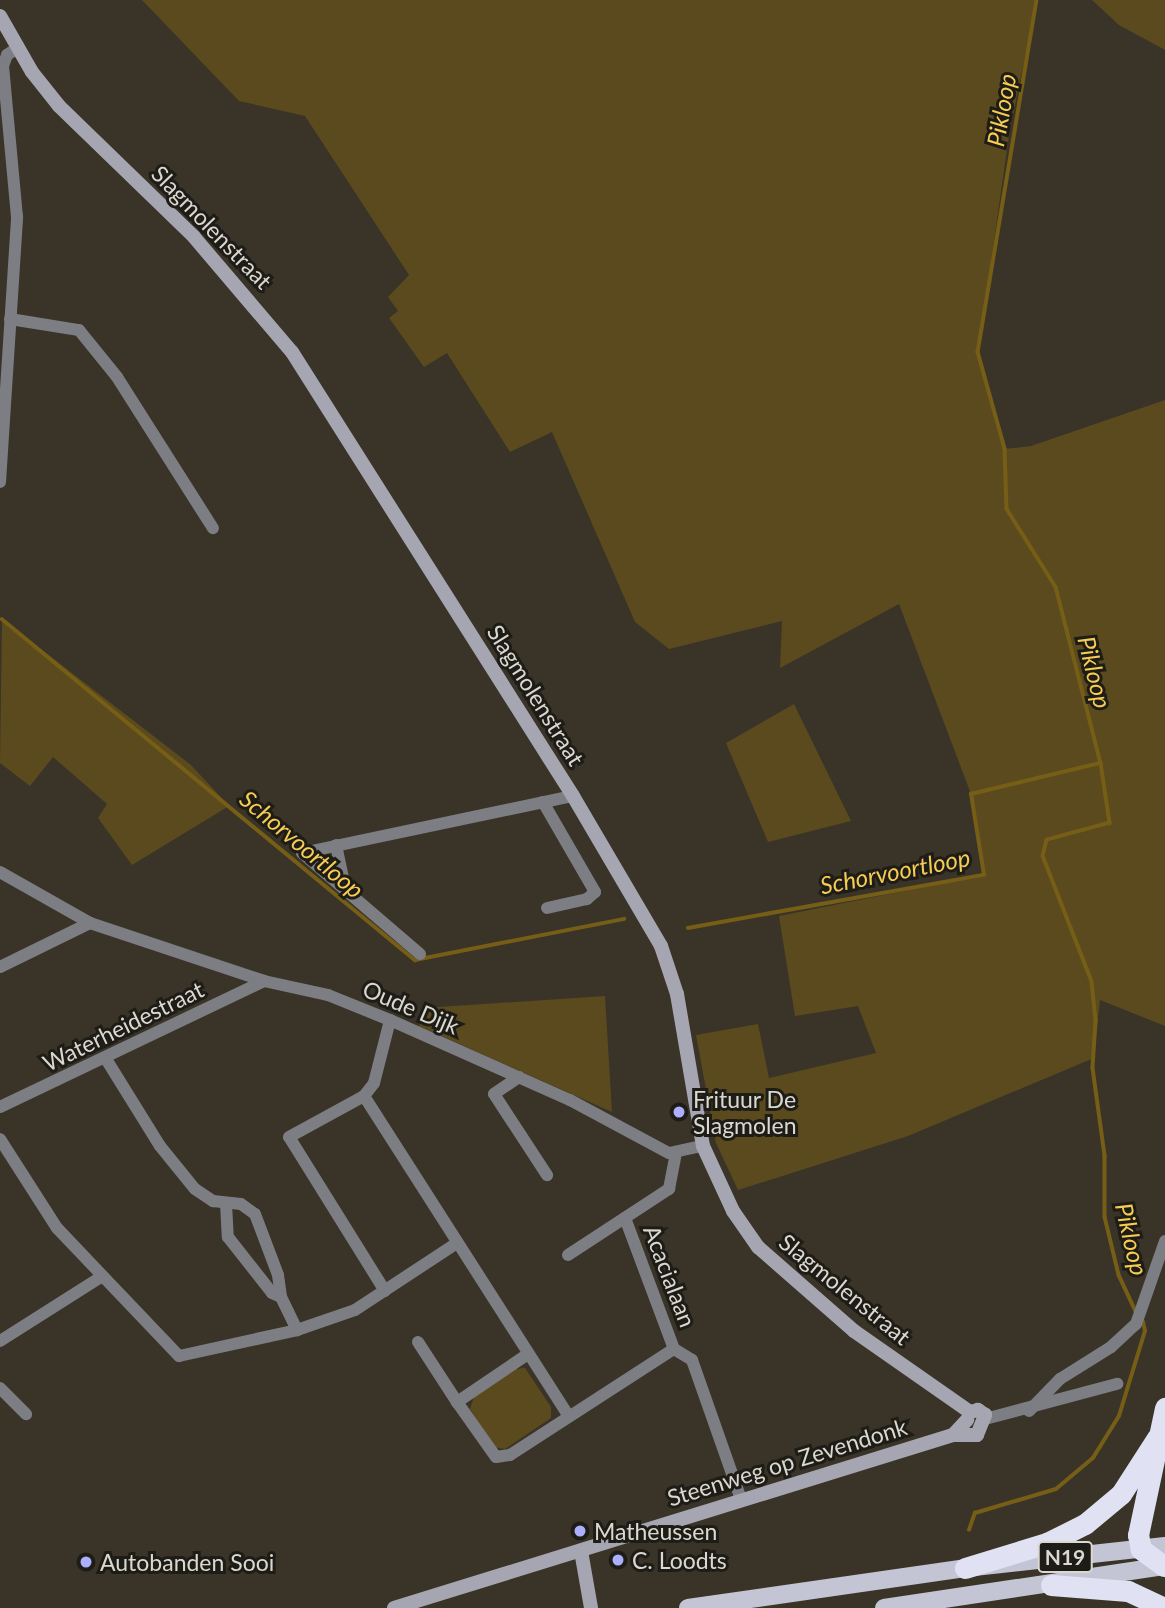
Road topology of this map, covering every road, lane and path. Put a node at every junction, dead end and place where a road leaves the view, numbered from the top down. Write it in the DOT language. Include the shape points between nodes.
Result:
graph roads {
  1 [pos="0,16"];
  2 [pos="17,48"];
  3 [pos="7,315"];
  4 [pos="0,482"];
  5 [pos="213,528"];
  6 [pos="573,796"];
  7 [pos="543,802"];
  8 [pos="335,845"];
  9 [pos="0,872"];
  10 [pos="344,878"];
  11 [pos="547,908"];
  12 [pos="90,923"];
  13 [pos="420,954"];
  14 [pos="0,967"];
  15 [pos="264,981"];
  16 [pos="390,1020"];
  17 [pos="106,1059"];
  18 [pos="519,1077"];
  19 [pos="365,1097"];
  20 [pos="0,1107"];
  21 [pos="0,1139"];
  22 [pos="704,1146"];
  23 [pos="677,1154"];
  24 [pos="547,1175"];
  25 [pos="226,1203"];
  26 [pos="625,1218"];
  27 [pos="1165,1241"];
  28 [pos="457,1243"];
  29 [pos="568,1255"];
  30 [pos="101,1277"];
  31 [pos="385,1291"];
  32 [pos="281,1297"];
  33 [pos="297,1330"];
  34 [pos="0,1341"];
  35 [pos="418,1342"];
  36 [pos="674,1349"];
  37 [pos="528,1354"];
  38 [pos="1117,1384"];
  39 [pos="0,1388"];
  40 [pos="457,1402"];
  41 [pos="1165,1408"];
  42 [pos="1029,1411"];
  43 [pos="26,1413"];
  44 [pos="569,1416"];
  45 [pos="976,1419"];
  46 [pos="1157,1438"];
  47 [pos="741,1499"];
  48 [pos="1141,1549"];
  49 [pos="581,1551"];
  50 [pos="1165,1559"];
  51 [pos="965,1568"];
  52 [pos="1051,1585"];
  53 [pos="394,1608"];
  54 [pos="591,1608"];
  55 [pos="688,1608"];
  56 [pos="884,1608"];
  57 [pos="1164,1608"];
  1 -- 2 [label="street, Slagmolenstraat"];
  2 -- 3 [label="street" via="6,55 3,66 17,217"];
  2 -- 6 [label="street, Slagmolenstraat" via="59,106 194,237 278,333"];
  3 -- 4 [label="street"];
  3 -- 5 [label="street" via="79,330 117,377"];
  6 -- 7 [label="street"];
  6 -- 22 [label="street, Slagmolenstraat" via="661,946 677,994"];
  7 -- 8 [label="street"];
  7 -- 11 [label="street" via="595,892 587,899"];
  8 -- 10 [label="street"];
  8 -- 13 [label="street" via="302,853"];
  9 -- 12 [label="street, Oude Dijk"];
  12 -- 14 [label="street"];
  12 -- 15 [label="street, Oude Dijk"];
  15 -- 16 [label="street, Oude Dijk" via="328,995"];
  15 -- 17 [label="street, Waterheidestraat"];
  16 -- 18 [label="street, Oude Dijk"];
  16 -- 19 [label="street" via="374,1083"];
  17 -- 20 [label="street, Waterheidestraat"];
  17 -- 25 [label="street" via="160,1146 195,1189"];
  18 -- 23 [label="street, Oude Dijk"];
  18 -- 24 [label="street" via="494,1094"];
  19 -- 28 [label="street"];
  19 -- 31 [label="street" via="289,1137"];
  21 -- 30 [label="street" via="57,1228"];
  22 -- 23 [label="street"];
  22 -- 45 [label="street, Slagmolenstraat" via="733,1211 783,1272 854,1331"];
  23 -- 26 [label="street, Acacialaan" via="669,1189"];
  25 -- 32 [label="street" via="228,1237 272,1293"];
  25 -- 32 [label="street" via="241,1204 255,1214 278,1275"];
  26 -- 29 [label="street, Acacialaan"];
  26 -- 36 [label="street, Acacialaan"];
  27 -- 42 [label="street" via="1136,1324 1111,1347 1060,1379"];
  28 -- 31 [label="street"];
  28 -- 37 [label="street"];
  30 -- 33 [label="street" via="179,1356"];
  30 -- 34 [label="street"];
  31 -- 33 [label="street" via="355,1310"];
  32 -- 33 [label="street"];
  35 -- 40 [label="street, Acacialaan"];
  36 -- 44 [label="street, Acacialaan"];
  36 -- 47 [label="street, Acacialaan" via="692,1360"];
  37 -- 40 [label="street"];
  37 -- 44 [label="street"];
  38 -- 42 [label="street"];
  39 -- 43 [label="street"];
  40 -- 44 [label="street, Acacialaan" via="496,1457 510,1455"];
  41 -- 46 [label="highway"];
  42 -- 45 [label="street"];
  45 -- 47 [label="street, Steenweg op Zevendonk" via="953,1435"];
  46 -- 48 [label="highway" via="1142,1501"];
  46 -- 51 [label="highway" via="1121,1494 1085,1524 1047,1544"];
  47 -- 49 [label="street, Steenweg op Zevendonk" via="737,1504"];
  48 -- 50 [label="highway"];
  48 -- 51 [label="main road, N19"];
  49 -- 53 [label="street, Steenweg op Zevendonk"];
  49 -- 54 [label="street"];
  50 -- 52 [label="main road, N19"];
  51 -- 55 [label="main road, N19"];
  52 -- 56 [label="main road, N19"];
  52 -- 57 [label="highway" via="1128,1591"];
}
